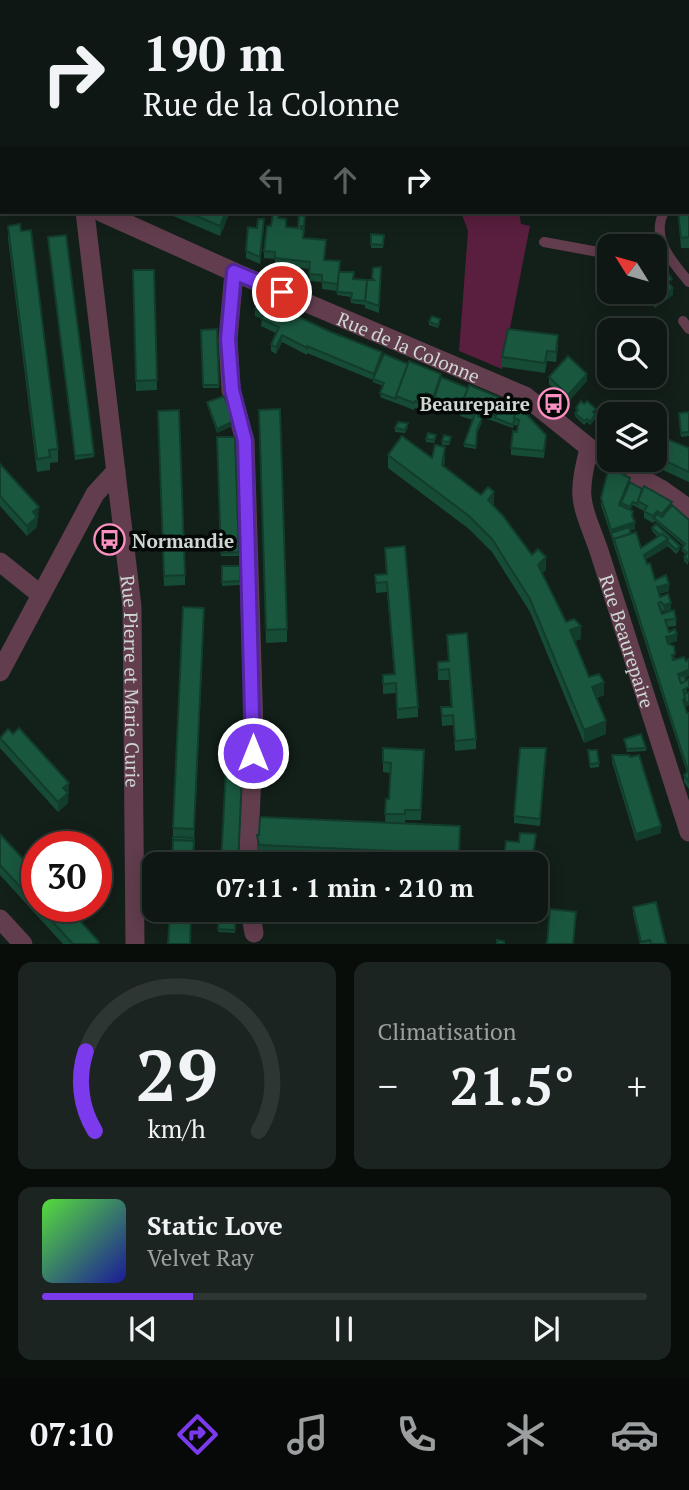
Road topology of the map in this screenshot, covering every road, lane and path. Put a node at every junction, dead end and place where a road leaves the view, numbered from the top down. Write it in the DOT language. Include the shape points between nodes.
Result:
graph roads {
  1 [pos="85,214"];
  2 [pos="105,214"];
  3 [pos="663,214"];
  4 [pos="660,234"];
  5 [pos="544,242"];
  6 [pos="597,252"];
  7 [pos="667,252"];
  8 [pos="234,272"];
  9 [pos="689,282"];
  10 [pos="589,449"];
  11 [pos="116,471"];
  12 [pos="689,509"];
  13 [pos="0,562"];
  14 [pos="41,595"];
  15 [pos="0,672"];
  16 [pos="689,832"];
  17 [pos="249,852"];
  18 [pos="0,919"];
  19 [pos="23,944"];
  20 [pos="135,944"];
  1 -- 11 [label="street, Rue Pierre et Marie Curie"];
  2 -- 8 [label="street, Rue de la Colonne"];
  3 -- 4 [label="lane"];
  5 -- 6 [label="lane"];
  7 -- 9 [label="lane"];
  8 -- 10 [label="street, Rue de la Colonne" via="519,393"];
  8 -- 17 [label="street" via="228,339 232,390 245,441 254,730"];
  10 -- 12 [label="street, Rue de la Colonne"];
  10 -- 16 [label="street, Rue Beaurepaire" via="580,499"];
  11 -- 14 [label="street" via="95,494"];
  11 -- 20 [label="street, Rue Pierre et Marie Curie" via="134,632"];
  13 -- 14 [label="street"];
  14 -- 15 [label="street"];
  18 -- 19 [label="street"];
}
